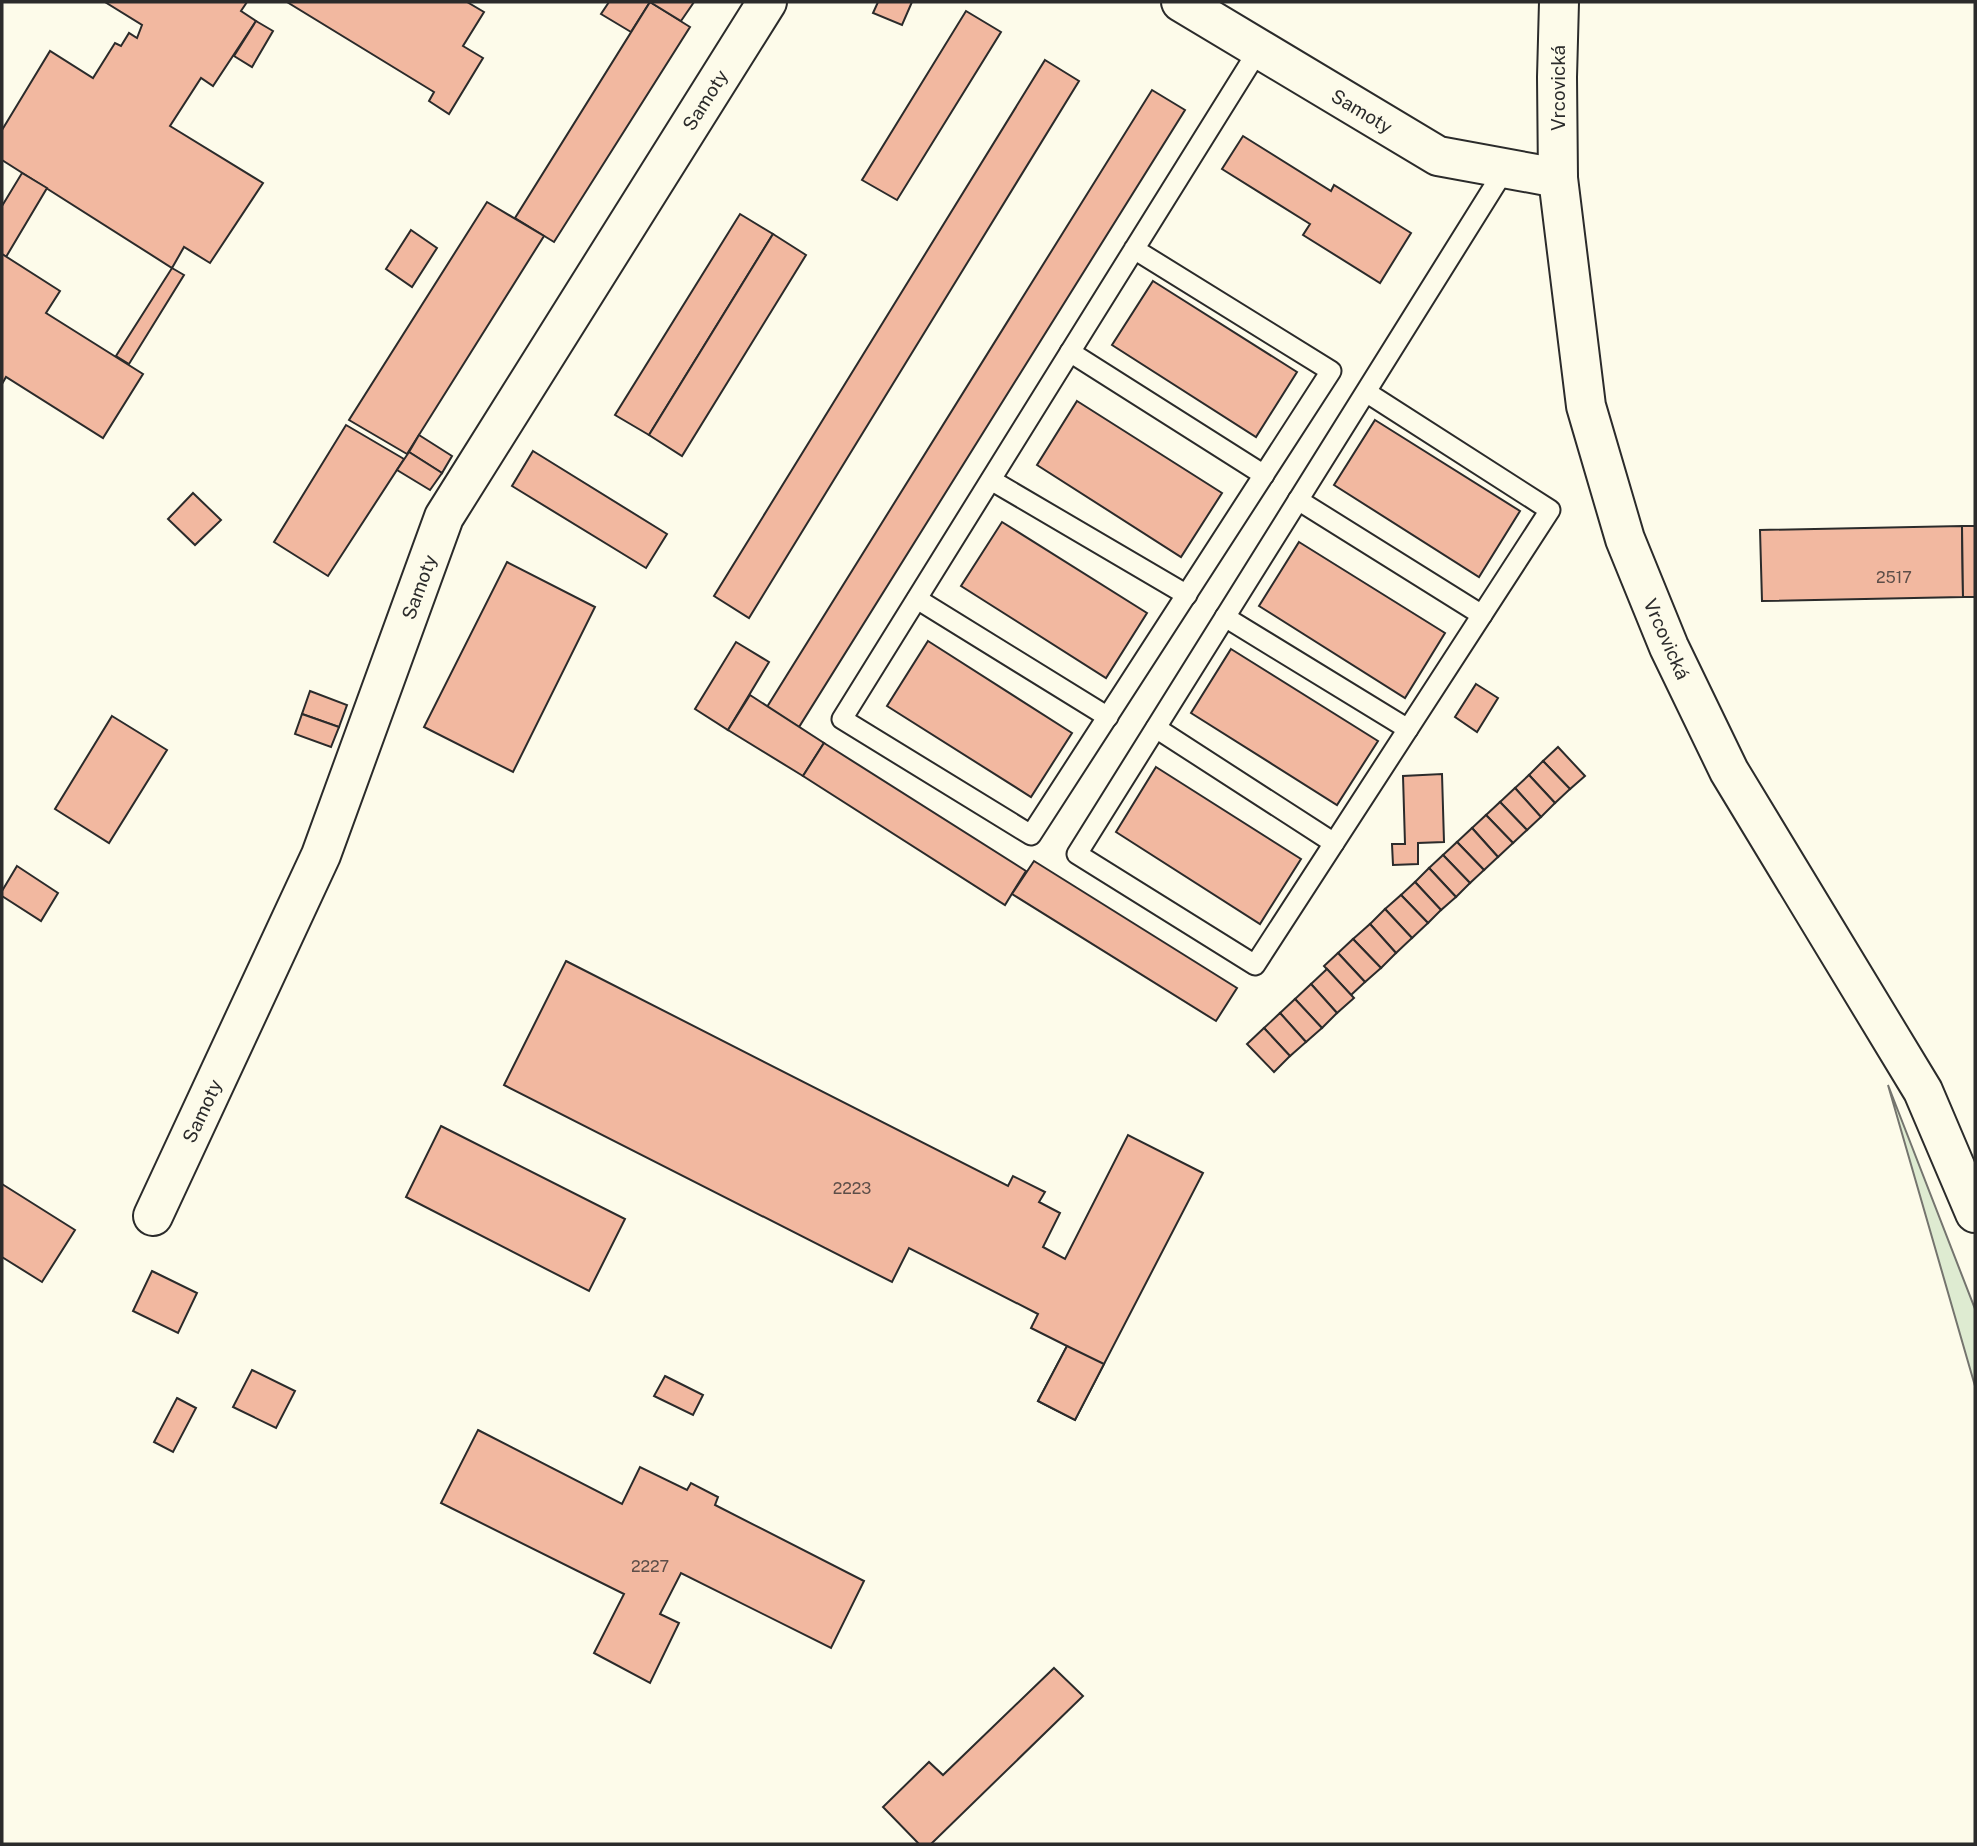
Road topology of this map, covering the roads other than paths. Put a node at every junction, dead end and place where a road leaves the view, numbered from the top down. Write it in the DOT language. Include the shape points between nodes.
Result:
graph roads {
  1 [pos="767,2"];
  2 [pos="1181,2"];
  3 [pos="1559,2"];
  4 [pos="1259,49"];
  5 [pos="1505,169"];
  6 [pos="1558,178"];
  7 [pos="1134,249"];
  8 [pos="1070,352"];
  9 [pos="1366,392"];
  10 [pos="1264,475"];
  11 [pos="991,480"];
  12 [pos="1298,499"];
  13 [pos="1187,595"];
  14 [pos="917,599"];
  15 [pos="1482,615"];
  16 [pos="1225,617"];
  17 [pos="1108,717"];
  18 [pos="1156,728"];
  19 [pos="1408,729"];
  20 [pos="1334,843"];
  21 [pos="1975,1213"];
  22 [pos="153,1216"];
  1 -- 22 [label="street, Samoty" via="444,517 321,855"];
  2 -- 4 [label="street, Samoty"];
  3 -- 6 [label="street, Vrcovická"];
  4 -- 5 [label="street, Samoty" via="1438,156"];
  4 -- 7 [label="lane"];
  5 -- 6 [label="street, Samoty"];
  5 -- 9 [label="lane"];
  6 -- 21 [label="street, Vrcovická" via="1586,406 1625,539 1669,647 1729,771 1923,1091"];
  7 -- 8 [label="lane"];
  7 -- 10 [label="lane" via="1331,371"];
  8 -- 10 [label="lane"];
  8 -- 11 [label="lane"];
  9 -- 12 [label="lane"];
  9 -- 15 [label="lane" via="1550,510"];
  10 -- 13 [label="lane"];
  11 -- 13 [label="lane"];
  11 -- 14 [label="lane"];
  12 -- 15 [label="lane"];
  12 -- 16 [label="lane"];
  13 -- 17 [label="lane"];
  14 -- 17 [label="lane"];
  14 -- 17 [label="lane" via="842,719 1031,835"];
  15 -- 19 [label="lane"];
  16 -- 18 [label="lane"];
  16 -- 19 [label="lane"];
  18 -- 20 [label="lane"];
  18 -- 20 [label="lane" via="1077,854 1255,965"];
  19 -- 20 [label="lane"];
}
